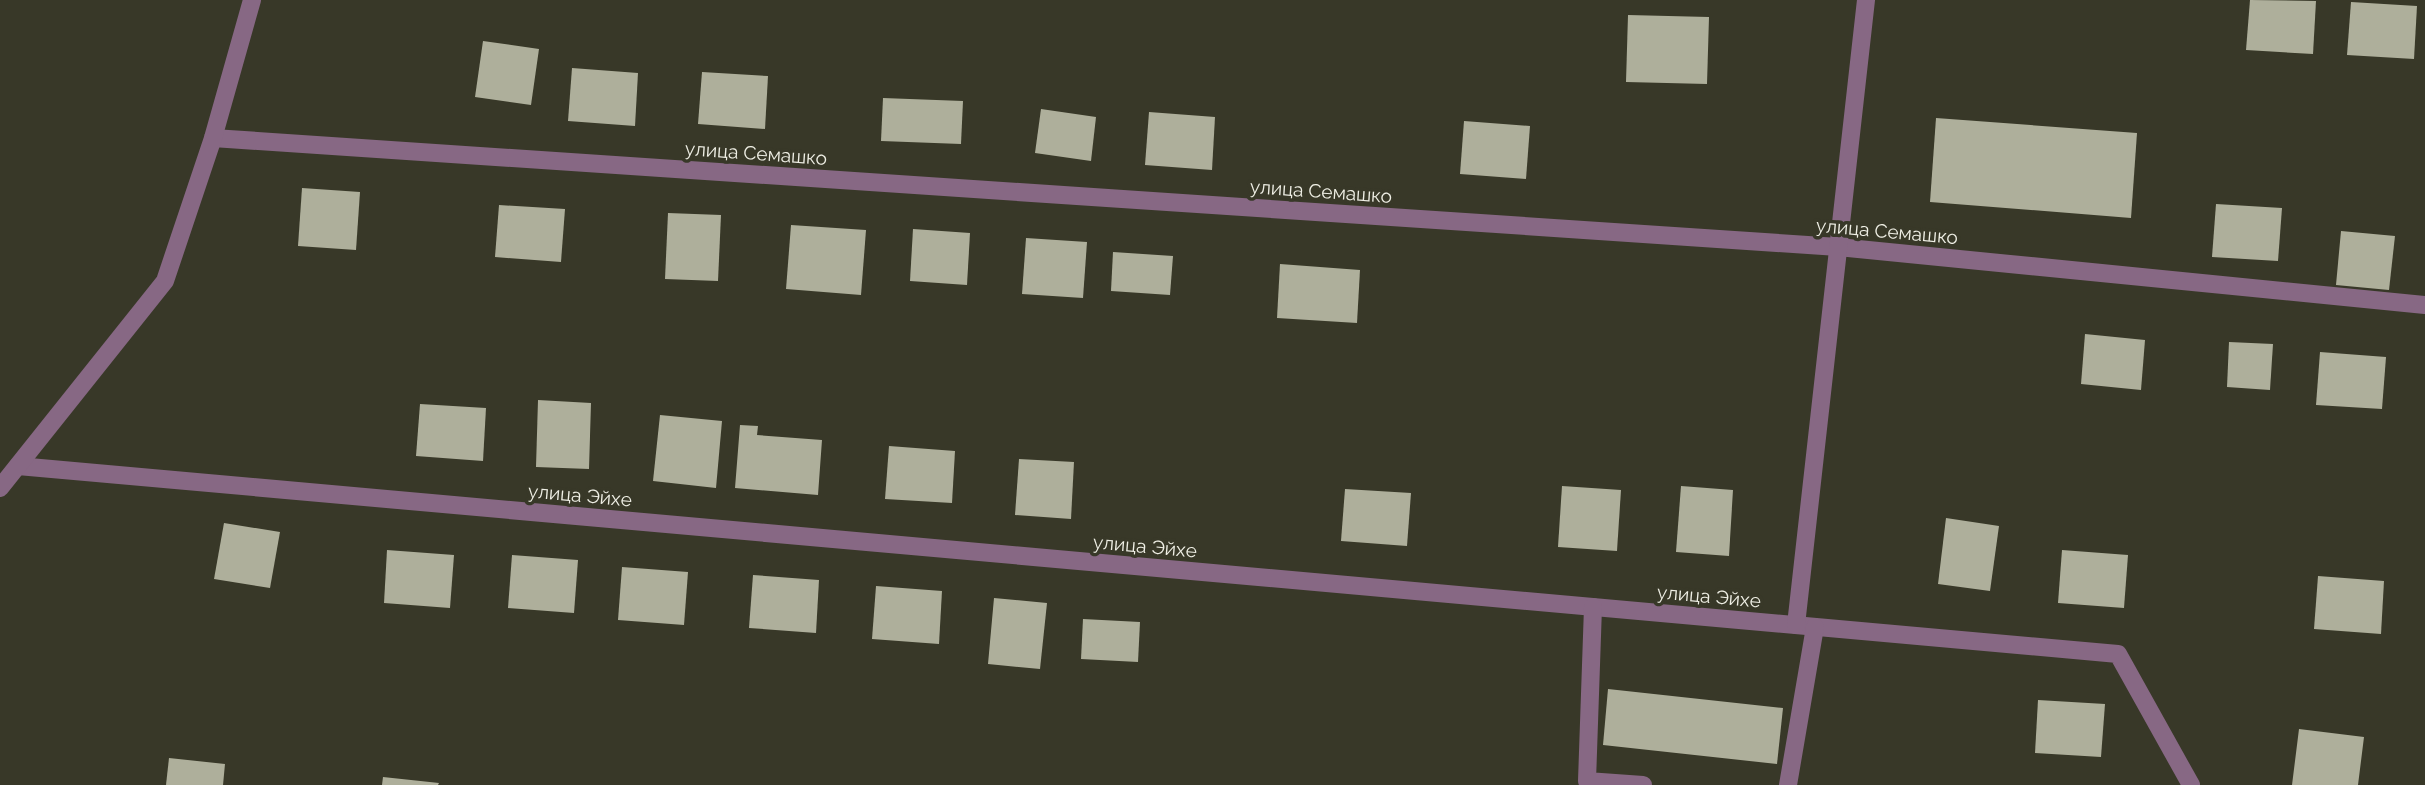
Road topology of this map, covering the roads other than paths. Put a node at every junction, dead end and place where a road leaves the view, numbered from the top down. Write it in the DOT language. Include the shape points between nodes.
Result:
graph roads {
  1 [pos="252,0"];
  2 [pos="1866,0"];
  3 [pos="213,138"];
  4 [pos="1838,247"];
  5 [pos="2425,305"];
  6 [pos="18,466"];
  7 [pos="0,488"];
  8 [pos="1593,607"];
  9 [pos="1796,625"];
  10 [pos="1815,627"];
  11 [pos="1643,785"];
  12 [pos="1788,785"];
  13 [pos="2191,785"];
  1 -- 3 [label="street"];
  2 -- 4 [label="street"];
  3 -- 4 [label="street, улица Семашко"];
  3 -- 6 [label="street" via="165,281"];
  4 -- 5 [label="street, улица Семашко"];
  4 -- 9 [label="street"];
  6 -- 7 [label="street"];
  6 -- 8 [label="street, улица Эйхе"];
  8 -- 9 [label="street, улица Эйхе"];
  8 -- 11 [label="street" via="1587,781"];
  9 -- 10 [label="street, улица Эйхе"];
  10 -- 12 [label="street"];
  10 -- 13 [label="street, улица Эйхе" via="2118,654"];
}
